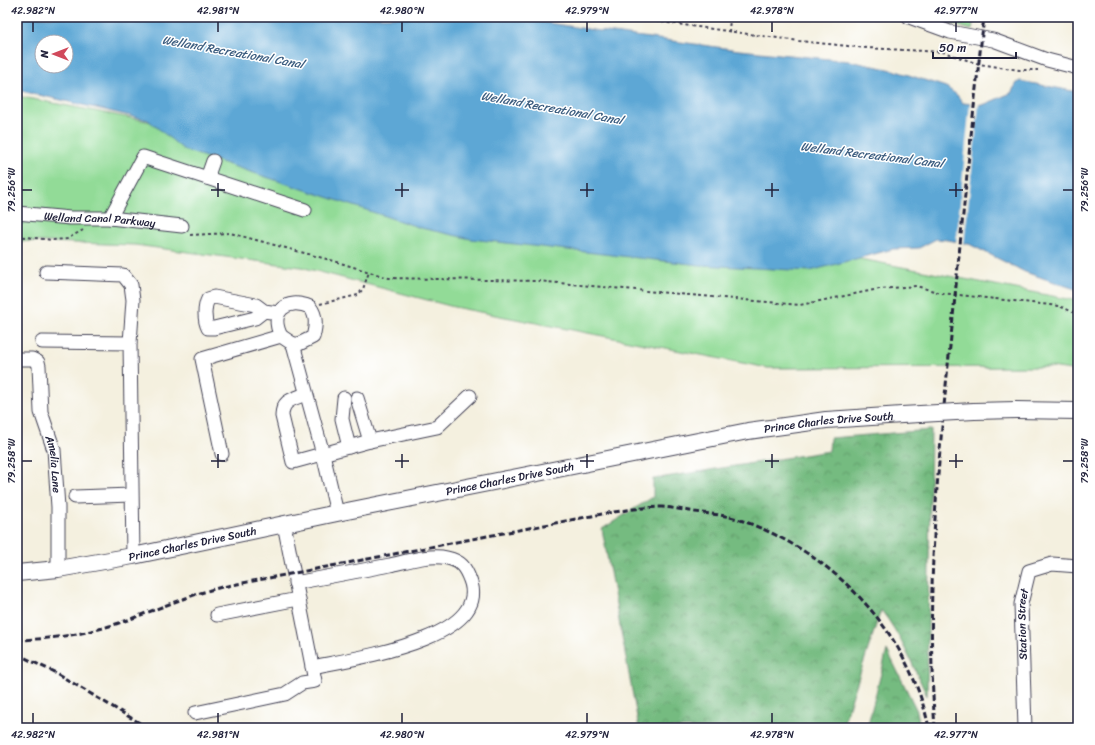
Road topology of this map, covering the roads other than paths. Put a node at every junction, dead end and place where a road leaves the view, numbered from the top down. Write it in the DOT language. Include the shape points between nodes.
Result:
graph roads {
  1 [pos="915,18"];
  2 [pos="1078,68"];
  3 [pos="213,161"];
  4 [pos="207,178"];
  5 [pos="305,210"];
  6 [pos="17,213"];
  7 [pos="110,218"];
  8 [pos="184,230"];
  9 [pos="46,272"];
  10 [pos="264,311"];
  11 [pos="278,313"];
  12 [pos="281,336"];
  13 [pos="42,342"];
  14 [pos="130,343"];
  15 [pos="293,344"];
  16 [pos="17,360"];
  17 [pos="306,394"];
  18 [pos="470,396"];
  19 [pos="344,398"];
  20 [pos="357,398"];
  21 [pos="1078,412"];
  22 [pos="370,440"];
  23 [pos="349,447"];
  24 [pos="222,454"];
  25 [pos="323,454"];
  26 [pos="131,495"];
  27 [pos="75,497"];
  28 [pos="337,513"];
  29 [pos="284,524"];
  30 [pos="133,556"];
  31 [pos="1078,566"];
  32 [pos="58,568"];
  33 [pos="17,573"];
  34 [pos="295,583"];
  35 [pos="298,599"];
  36 [pos="217,615"];
  37 [pos="312,667"];
  38 [pos="195,713"];
  39 [pos="1025,728"];
  1 -- 2 [label="street" via="950,32 993,40 1047,60"];
  3 -- 4 [label="street"];
  4 -- 5 [label="street"];
  4 -- 7 [label="street" via="143,157"];
  6 -- 7 [label="street, Welland Canal Parkway" via="70,218"];
  7 -- 8 [label="street, Welland Canal Parkway"];
  9 -- 14 [label="street" via="123,275 131,285 133,300"];
  10 -- 11 [label="street"];
  11 -- 12 [label="street" via="277,329"];
  11 -- 15 [label="street" via="293,303 310,307 315,314 312,338"];
  12 -- 15 [label="street"];
  12 -- 24 [label="street" via="202,359"];
  13 -- 14 [label="street"];
  14 -- 26 [label="street"];
  15 -- 17 [label="street"];
  16 -- 32 [label="street, Amelia Lane" via="32,359 38,362 41,412 54,450 58,507"];
  17 -- 25 [label="street"];
  17 -- 25 [label="street" via="286,401 282,408 293,462"];
  18 -- 22 [label="street" via="437,427"];
  19 -- 23 [label="street" via="342,419"];
  20 -- 22 [label="street"];
  21 -- 28 [label="main road, Prince Charles Drive South, bridge" via="974,411 826,420 748,431"];
  22 -- 23 [label="street"];
  23 -- 25 [label="street"];
  25 -- 28 [label="street"];
  26 -- 27 [label="street"];
  26 -- 30 [label="street"];
  28 -- 29 [label="main road, Prince Charles Drive South"];
  29 -- 30 [label="main road, Prince Charles Drive South"];
  29 -- 34 [label="street"];
  30 -- 32 [label="main road, Prince Charles Drive South"];
  31 -- 39 [label="street, Station Street" via="1052,564 1029,570 1021,604"];
  32 -- 33 [label="main road, Prince Charles Drive South"];
  34 -- 35 [label="street"];
  34 -- 37 [label="street" via="424,558 446,558 463,565 474,595 461,617 426,639 399,649"];
  35 -- 36 [label="street"];
  35 -- 37 [label="street"];
  37 -- 38 [label="street" via="315,681 302,683 285,694"];
}
